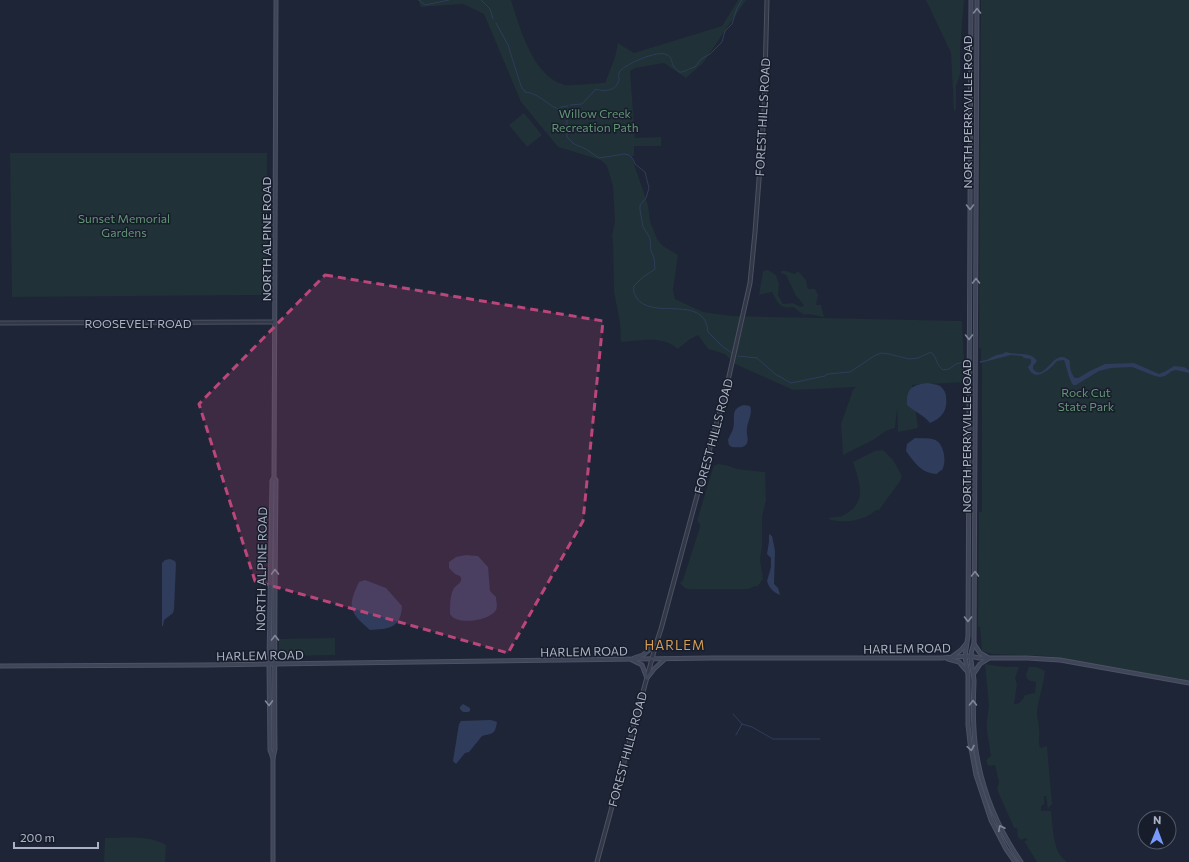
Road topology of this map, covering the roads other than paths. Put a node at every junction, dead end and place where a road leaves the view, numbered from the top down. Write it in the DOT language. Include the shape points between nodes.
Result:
graph roads {
  1 [pos="276,0"];
  2 [pos="767,0"];
  3 [pos="971,0"];
  4 [pos="977,0"];
  5 [pos="275,322"];
  6 [pos="0,323"];
  7 [pos="274,478"];
  8 [pos="968,636"];
  9 [pos="974,643"];
  10 [pos="656,644"];
  11 [pos="965,656"];
  12 [pos="970,656"];
  13 [pos="942,658"];
  14 [pos="990,658"];
  15 [pos="652,659"];
  16 [pos="666,659"];
  17 [pos="631,660"];
  18 [pos="269,664"];
  19 [pos="275,664"];
  20 [pos="0,666"];
  21 [pos="974,674"];
  22 [pos="968,675"];
  23 [pos="647,678"];
  24 [pos="1189,683"];
  25 [pos="273,758"];
  26 [pos="273,862"];
  27 [pos="597,862"];
  28 [pos="1014,862"];
  29 [pos="1021,862"];
  1 -- 5 [label="main road, NORTH ALPINE ROAD"];
  2 -- 10 [label="street, FOREST HILLS ROAD" via="764,114 750,282 712,441"];
  3 -- 8 [label="main road, NORTH PERRYVILLE ROAD, one-way"];
  9 -- 4 [label="main road, NORTH PERRYVILLE ROAD, one-way"];
  5 -- 6 [label="street, ROOSEVELT ROAD"];
  5 -- 7 [label="main road, NORTH ALPINE ROAD"];
  7 -- 18 [label="main road, NORTH ALPINE ROAD"];
  19 -- 7 [label="main road, NORTH ALPINE ROAD, one-way"];
  8 -- 11 [label="main road, NORTH PERRYVILLE ROAD"];
  8 -- 13 [label="main road" via="961,650 951,657"];
  9 -- 12 [label="main road, NORTH PERRYVILLE ROAD"];
  9 -- 14 [label="main road" via="980,653"];
  10 -- 15 [label="street, FOREST HILLS ROAD"];
  10 -- 17 [label="main road" via="643,655"];
  11 -- 12 [label="main road, HARLEM ROAD"];
  11 -- 13 [label="main road, HARLEM ROAD"];
  11 -- 22 [label="main road, NORTH PERRYVILLE ROAD"];
  12 -- 14 [label="main road, HARLEM ROAD"];
  12 -- 21 [label="main road, NORTH PERRYVILLE ROAD"];
  13 -- 16 [label="main road, HARLEM ROAD"];
  13 -- 22 [label="main road" via="959,662"];
  14 -- 21 [label="main road" via="980,664"];
  14 -- 24 [label="main road, HARLEM ROAD" via="1068,661"];
  15 -- 16 [label="main road, HARLEM ROAD"];
  15 -- 17 [label="main road, HARLEM ROAD"];
  15 -- 23 [label="street, FOREST HILLS ROAD"];
  16 -- 23 [label="main road"];
  17 -- 19 [label="main road, HARLEM ROAD"];
  17 -- 23 [label="main road" via="642,665"];
  18 -- 19 [label="main road, HARLEM ROAD"];
  18 -- 20 [label="main road, HARLEM ROAD"];
  18 -- 25 [label="main road, NORTH ALPINE ROAD, one-way" via="270,743"];
  19 -- 25 [label="main road, NORTH ALPINE ROAD"];
  29 -- 21 [label="main road, NORTH PERRYVILLE ROAD, one-way" via="992,810 982,780 973,718"];
  22 -- 28 [label="main road, NORTH PERRYVILLE ROAD, one-way" via="969,730 976,775 991,820"];
  23 -- 27 [label="street, FOREST HILLS ROAD"];
  25 -- 26 [label="main road, NORTH ALPINE ROAD"];
}
